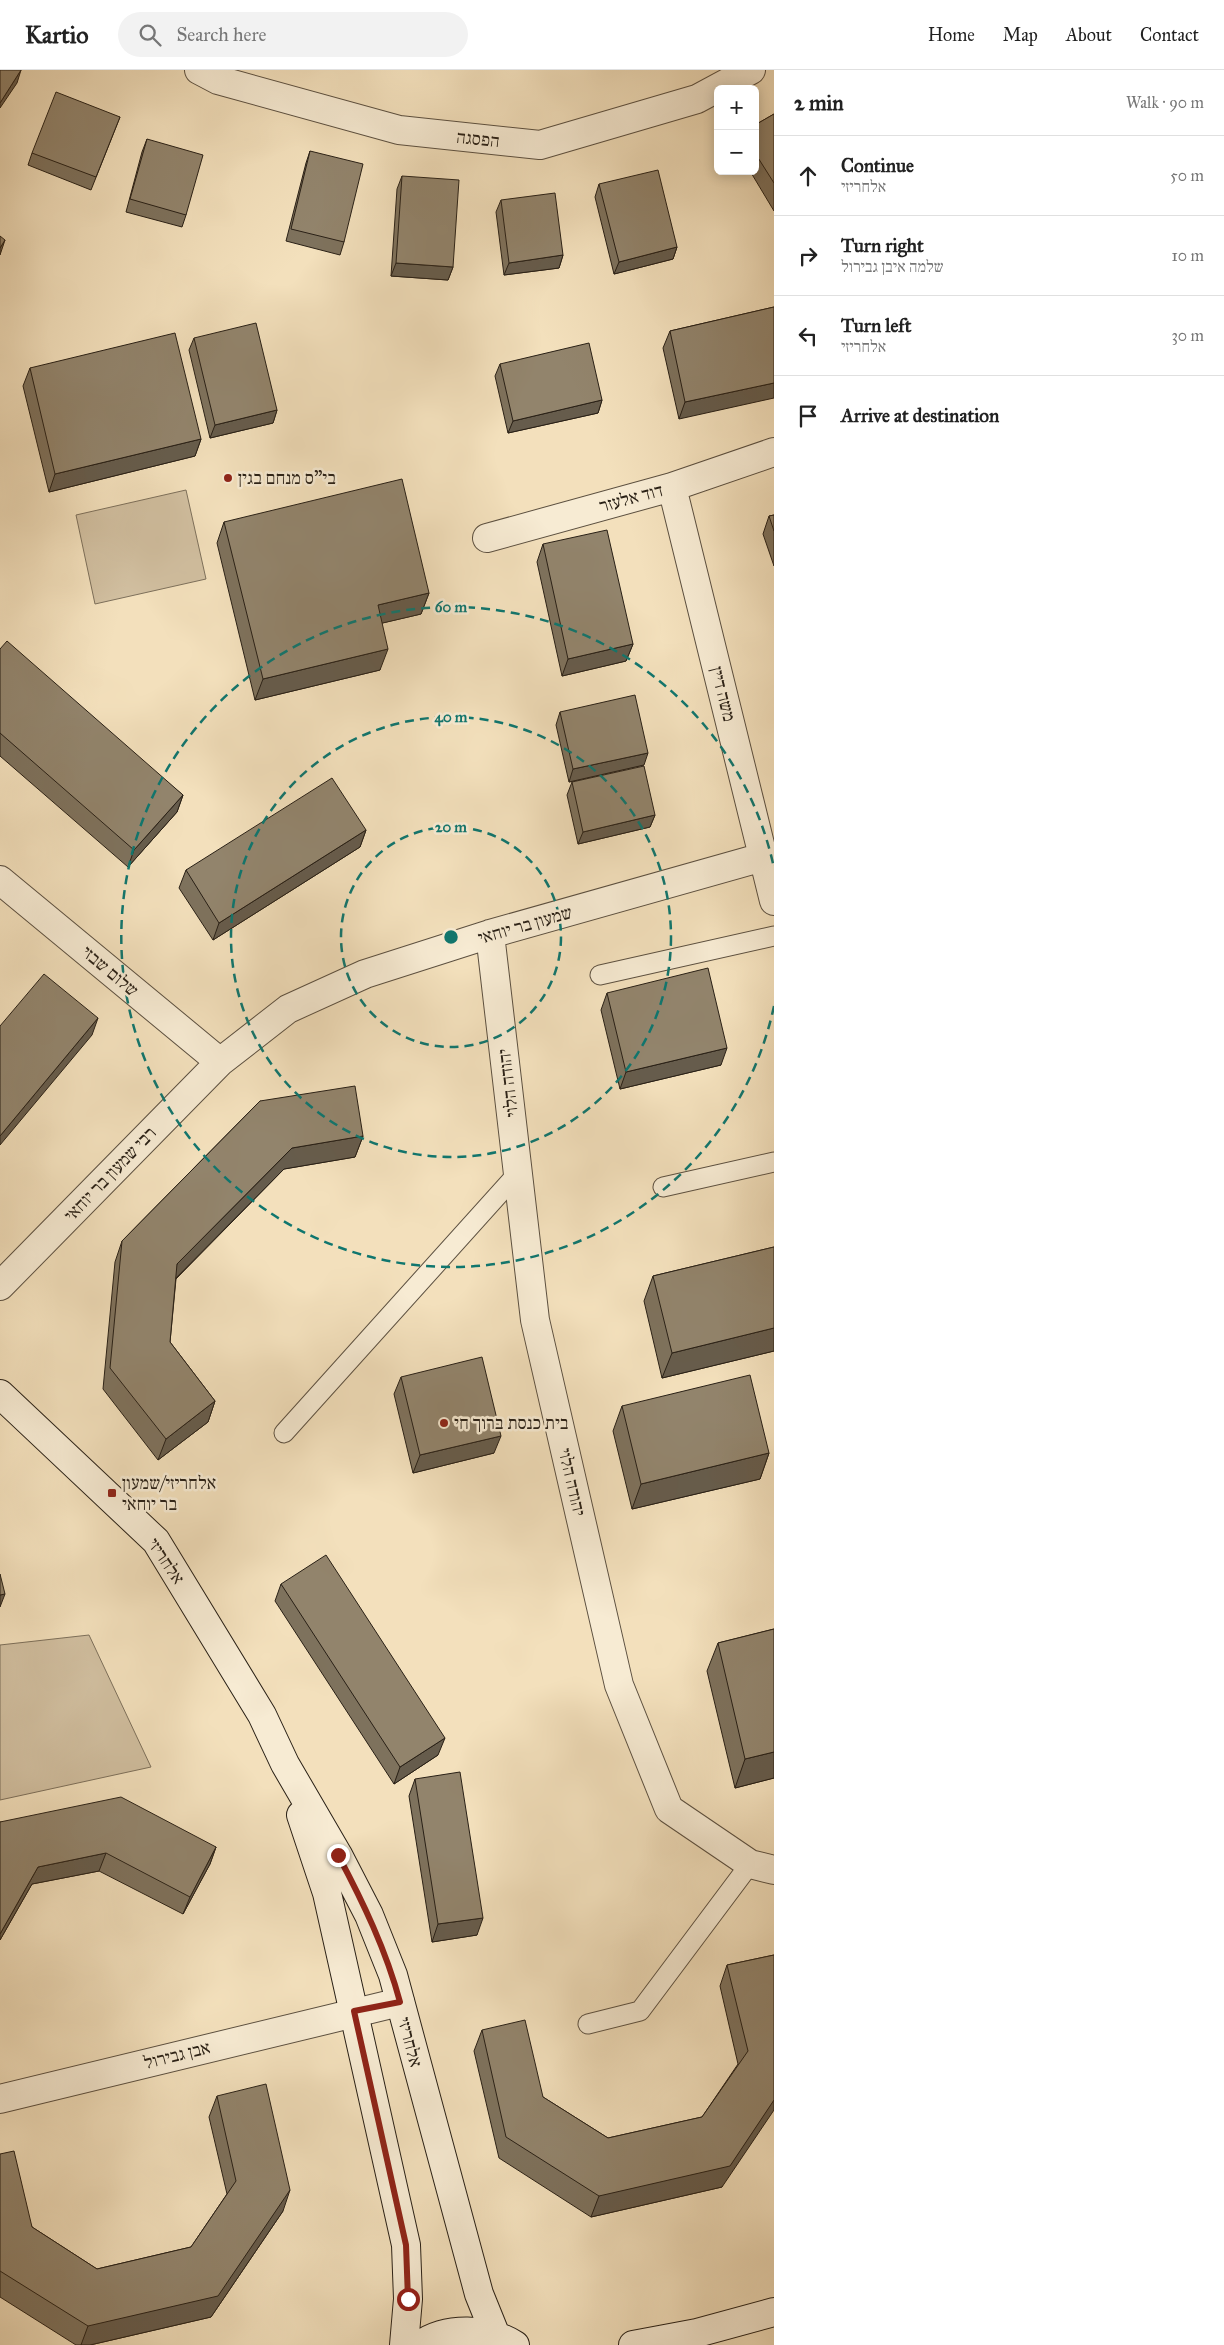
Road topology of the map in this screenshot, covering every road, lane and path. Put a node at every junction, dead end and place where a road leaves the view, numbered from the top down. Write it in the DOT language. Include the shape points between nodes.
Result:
graph roads {
  1 [pos="200,70"];
  2 [pos="751,70"];
  3 [pos="774,452"];
  4 [pos="672,487"];
  5 [pos="486,538"];
  6 [pos="763,857"];
  7 [pos="0,880"];
  8 [pos="774,901"];
  9 [pos="490,934"];
  10 [pos="774,936"];
  11 [pos="600,975"];
  12 [pos="220,1062"];
  13 [pos="774,1162"];
  14 [pos="518,1173"];
  15 [pos="664,1187"];
  16 [pos="0,1286"];
  17 [pos="0,1394"];
  18 [pos="284,1433"];
  19 [pos="285,1764"];
  20 [pos="762,1867"];
  21 [pos="400,2002"];
  22 [pos="354,2011"];
  23 [pos="588,2024"];
  24 [pos="0,2099"];
  25 [pos="774,2312"];
  26 [pos="512,2342"];
  27 [pos="404,2345"];
  28 [pos="420,2345"];
  29 [pos="633,2345"];
  1 -- 2 [label="street, הפסגה" via="218,80 399,130 540,145 697,100"];
  3 -- 4 [label="street, דוד אלעזר"];
  4 -- 5 [label="street, דוד אלעזר"];
  4 -- 6 [label="street, משה דיין"];
  6 -- 8 [label="street, משה דיין"];
  6 -- 9 [label="street, שמעון בר יוחאי"];
  7 -- 12 [label="street, שלום שבזי"];
  9 -- 12 [label="street, שמעון בר יוחאי" via="365,974 288,1009"];
  9 -- 14 [label="street, יהודה הלוי"];
  10 -- 11 [label="lane"];
  12 -- 16 [label="street, רבי שמעון בר יוחאי"];
  13 -- 15 [label="lane"];
  14 -- 18 [label="lane"];
  14 -- 20 [label="street, יהודה הלוי" via="535,1320 619,1685 669,1809"];
  17 -- 19 [label="street, אלחריזי" via="156,1541 262,1715"];
  19 -- 21 [label="street, אלחריזי" via="369,1915"];
  19 -- 22 [label="street, אלחריזי" via="327,1892"];
  20 -- 23 [label="lane" via="640,2011"];
  21 -- 22 [label="street, אבן גבירול"];
  21 -- 26 [label="street, אלחריזי" via="479,2294"];
  22 -- 24 [label="street, אבן גבירול"];
  22 -- 27 [label="street, אלחריזי" via="406,2245 408,2299"];
  25 -- 29 [label="street" via="697,2333"];
  26 -- 28 [label="street" via="475,2332 462,2332 435,2337"];
}
